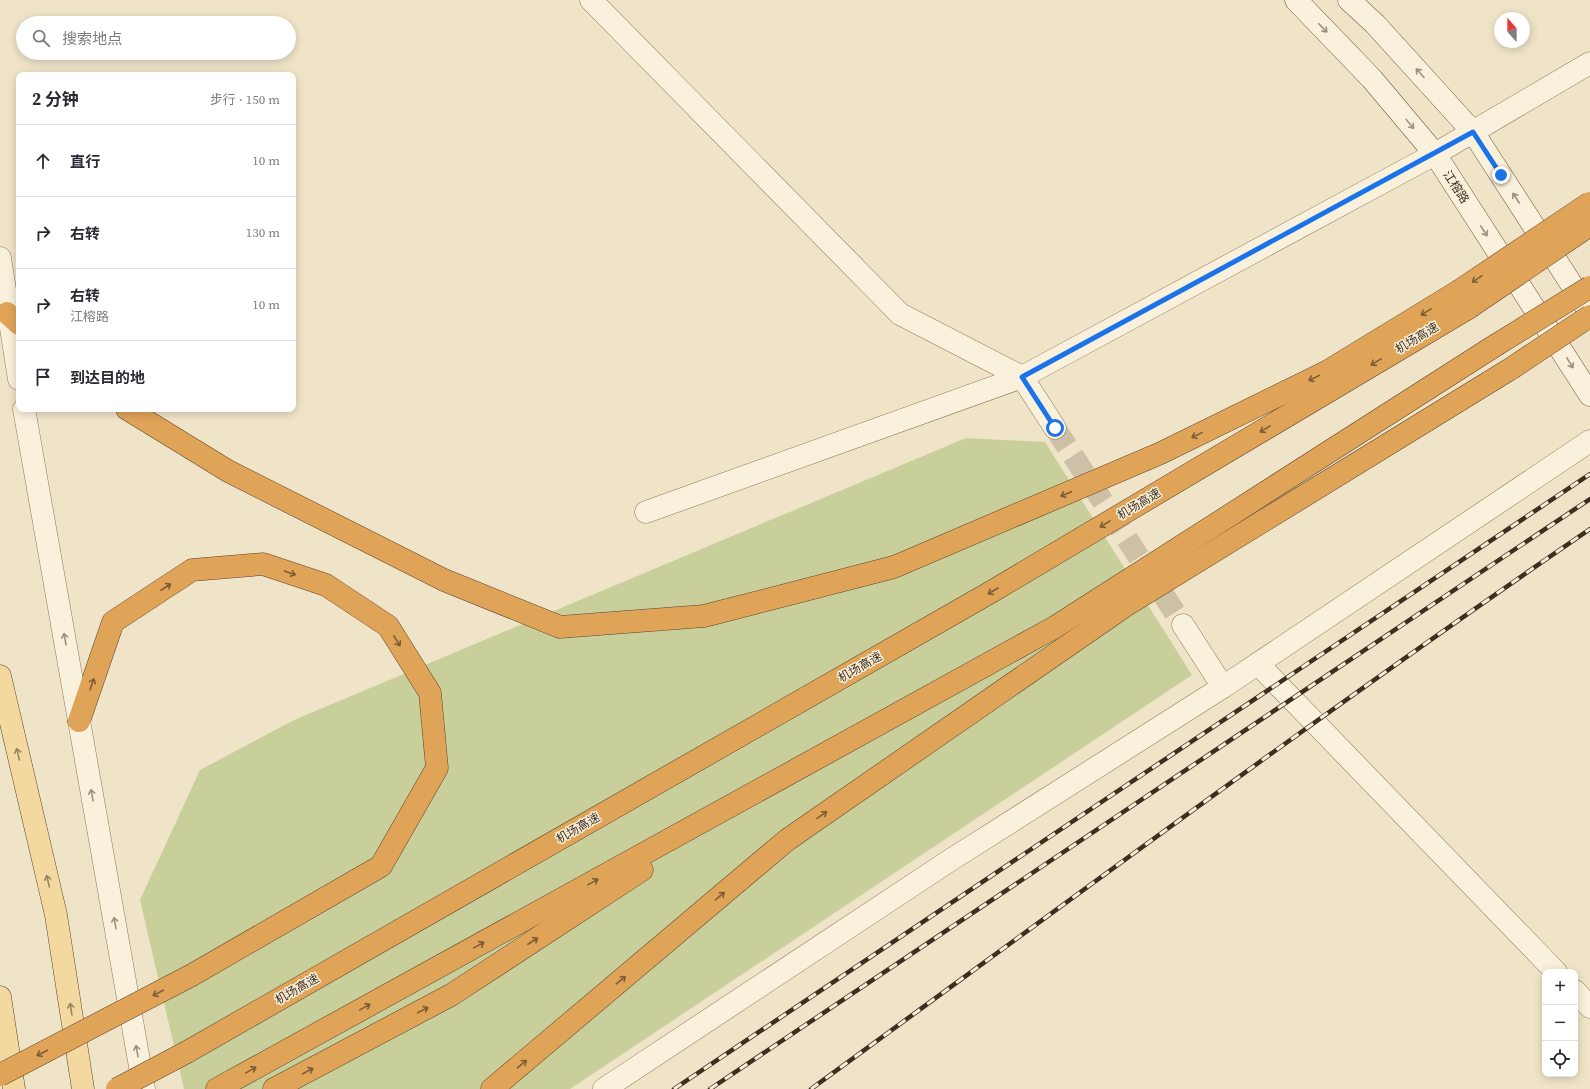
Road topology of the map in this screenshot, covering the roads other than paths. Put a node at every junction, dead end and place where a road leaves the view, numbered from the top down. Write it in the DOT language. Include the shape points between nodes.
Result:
graph roads {
  1 [pos="591,0"];
  2 [pos="1296,0"];
  3 [pos="1349,0"];
  4 [pos="1590,63"];
  5 [pos="1473,132"];
  6 [pos="1434,154"];
  7 [pos="1590,203"];
  8 [pos="1590,225"];
  9 [pos="0,258"];
  10 [pos="1590,287"];
  11 [pos="1464,299"];
  12 [pos="1590,313"];
  13 [pos="1590,316"];
  14 [pos="13,318"];
  15 [pos="16,349"];
  16 [pos="1022,377"];
  17 [pos="1590,395"];
  18 [pos="25,412"];
  19 [pos="132,412"];
  20 [pos="1055,428"];
  21 [pos="1590,440"];
  22 [pos="646,512"];
  23 [pos="1183,625"];
  24 [pos="1258,664"];
  25 [pos="0,676"];
  26 [pos="1223,687"];
  27 [pos="79,721"];
  28 [pos="785,776"];
  29 [pos="1553,969"];
  30 [pos="1578,994"];
  31 [pos="0,997"];
  32 [pos="1590,1007"];
  33 [pos="0,1075"];
  34 [pos="14,1089"];
  35 [pos="83,1089"];
  36 [pos="117,1089"];
  37 [pos="144,1089"];
  38 [pos="217,1089"];
  39 [pos="274,1089"];
  40 [pos="492,1089"];
  41 [pos="604,1089"];
  1 -- 16 [label="street" via="900,314"];
  2 -- 6 [label="street, 江榕路, one-way" via="1372,79"];
  5 -- 3 [label="street, one-way" via="1375,24"];
  4 -- 5 [label="street"];
  5 -- 6 [label="street"];
  12 -- 5 [label="street, one-way"];
  6 -- 16 [label="street"];
  6 -- 17 [label="street, 江榕路, one-way"];
  7 -- 11 [label="highway, one-way, bridge"];
  8 -- 11 [label="highway, 机场高速, bridge"];
  9 -- 14 [label="street"];
  10 -- 28 [label="highway, bridge" via="1055,627"];
  11 -- 19 [label="highway, one-way" via="1328,371 1161,453 894,567 704,616 560,627 430,573 228,471"];
  11 -- 36 [label="highway, 机场高速, one-way, bridge" via="991,592"];
  40 -- 13 [label="highway, one-way, bridge" via="787,840 1125,606 1512,368"];
  14 -- 15 [label="street"];
  16 -- 20 [label="street"];
  16 -- 22 [label="street"];
  27 -- 18 [label="street, one-way"];
  21 -- 24 [label="street"];
  23 -- 26 [label="street"];
  24 -- 26 [label="street"];
  24 -- 29 [label="street"];
  35 -- 25 [label="main road, one-way" via="56,915"];
  26 -- 41 [label="street" via="949,861"];
  27 -- 33 [label="highway, one-way, bridge" via="113,622 192,570 263,564 326,585 388,626 430,693 437,768 381,866 192,975"];
  37 -- 27 [label="street, one-way"];
  38 -- 28 [label="highway, one-way"];
  39 -- 28 [label="highway, one-way" via="452,995"];
  30 -- 32 [label="street"];
  31 -- 34 [label="main road"];
}
